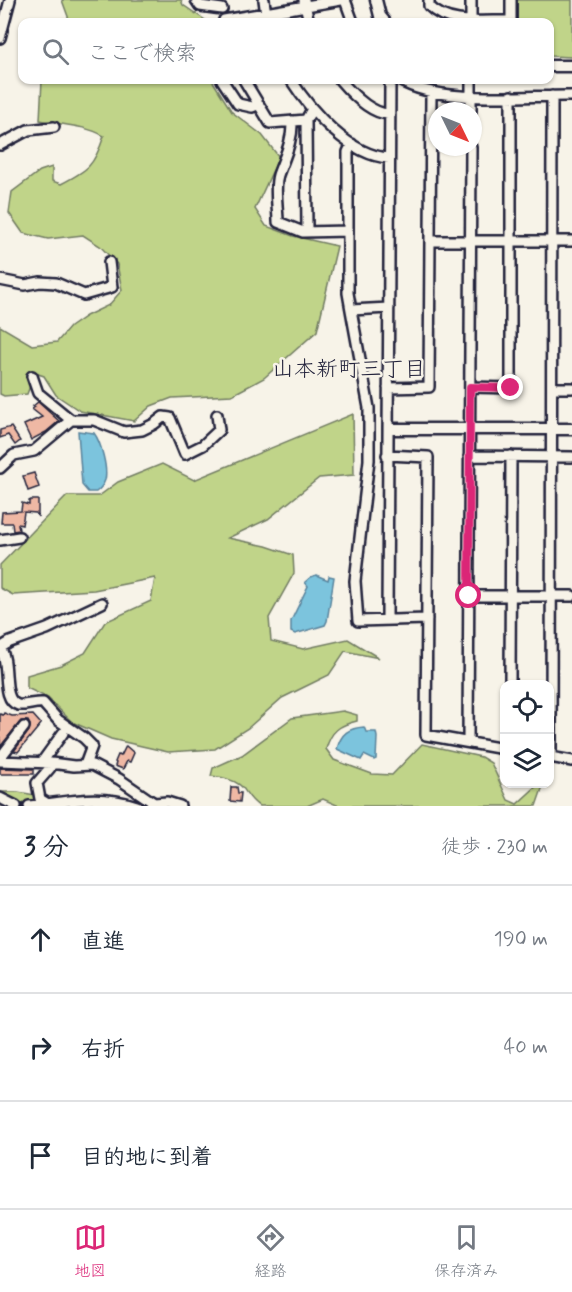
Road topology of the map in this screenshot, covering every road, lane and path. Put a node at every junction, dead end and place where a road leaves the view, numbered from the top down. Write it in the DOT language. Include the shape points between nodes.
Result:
graph roads {
  1 [pos="10,0"];
  2 [pos="196,0"];
  3 [pos="264,0"];
  4 [pos="343,0"];
  5 [pos="376,0"];
  6 [pos="429,0"];
  7 [pos="471,0"];
  8 [pos="511,0"];
  9 [pos="304,3"];
  10 [pos="222,5"];
  11 [pos="266,18"];
  12 [pos="308,18"];
  13 [pos="351,18"];
  14 [pos="382,18"];
  15 [pos="446,18"];
  16 [pos="471,18"];
  17 [pos="511,18"];
  18 [pos="0,38"];
  19 [pos="554,66"];
  20 [pos="572,66"];
  21 [pos="225,84"];
  22 [pos="246,84"];
  23 [pos="294,84"];
  24 [pos="344,84"];
  25 [pos="390,84"];
  26 [pos="406,84"];
  27 [pos="471,84"];
  28 [pos="431,92"];
  29 [pos="471,96"];
  30 [pos="511,96"];
  31 [pos="552,96"];
  32 [pos="572,96"];
  33 [pos="471,102"];
  34 [pos="257,105"];
  35 [pos="312,109"];
  36 [pos="388,114"];
  37 [pos="306,120"];
  38 [pos="292,121"];
  39 [pos="54,127"];
  40 [pos="352,144"];
  41 [pos="0,145"];
  42 [pos="471,156"];
  43 [pos="390,158"];
  44 [pos="307,231"];
  45 [pos="348,231"];
  46 [pos="430,241"];
  47 [pos="471,241"];
  48 [pos="511,241"];
  49 [pos="553,241"];
  50 [pos="572,241"];
  51 [pos="109,262"];
  52 [pos="0,280"];
  53 [pos="389,308"];
  54 [pos="351,310"];
  55 [pos="32,376"];
  56 [pos="470,387"];
  57 [pos="388,388"];
  58 [pos="553,388"];
  59 [pos="572,388"];
  60 [pos="218,415"];
  61 [pos="71,420"];
  62 [pos="388,429"];
  63 [pos="470,429"];
  64 [pos="552,429"];
  65 [pos="572,429"];
  66 [pos="387,455"];
  67 [pos="469,456"];
  68 [pos="511,456"];
  69 [pos="552,456"];
  70 [pos="572,457"];
  71 [pos="0,468"];
  72 [pos="19,537"];
  73 [pos="0,540"];
  74 [pos="469,596"];
  75 [pos="509,596"];
  76 [pos="551,596"];
  77 [pos="572,596"];
  78 [pos="102,603"];
  79 [pos="427,619"];
  80 [pos="387,620"];
  81 [pos="0,648"];
  82 [pos="510,680"];
  83 [pos="24,727"];
  84 [pos="63,733"];
  85 [pos="550,734"];
  86 [pos="468,742"];
  87 [pos="500,748"];
  88 [pos="554,758"];
  89 [pos="0,760"];
  90 [pos="572,761"];
  91 [pos="46,763"];
  92 [pos="85,765"];
  93 [pos="0,798"];
  94 [pos="48,804"];
  95 [pos="16,806"];
  96 [pos="29,806"];
  97 [pos="136,806"];
  98 [pos="180,806"];
  1 -- 18 [label="street"];
  2 -- 10 [label="street" via="200,6"];
  3 -- 11 [label="street"];
  4 -- 9 [label="street"];
  4 -- 13 [label="street"];
  5 -- 14 [label="street"];
  6 -- 15 [label="street" via="435,13"];
  7 -- 16 [label="street"];
  8 -- 17 [label="street"];
  9 -- 11 [label="street"];
  9 -- 12 [label="street"];
  19 -- 20 [label="street"];
  21 -- 34 [label="street" via="238,104"];
  22 -- 34 [label="street"];
  23 -- 35 [label="street"];
  24 -- 36 [label="street" via="380,114"];
  25 -- 36 [label="street"];
  26 -- 28 [label="street"];
  27 -- 29 [label="street"];
  28 -- 29 [label="street"];
  28 -- 46 [label="street"];
  29 -- 30 [label="street"];
  29 -- 33 [label="street"];
  30 -- 31 [label="street"];
  30 -- 48 [label="street"];
  31 -- 32 [label="street"];
  31 -- 49 [label="street"];
  34 -- 38 [label="street" via="270,123"];
  35 -- 37 [label="street"];
  35 -- 40 [label="street"];
  36 -- 43 [label="street"];
  37 -- 38 [label="street"];
  37 -- 44 [label="street"];
  38 -- 44 [label="street" via="284,163 277,177 278,222"];
  39 -- 41 [label="street" via="28,130"];
  40 -- 43 [label="street"];
  40 -- 45 [label="street" via="348,152"];
  42 -- 47 [label="street"];
  43 -- 53 [label="street"];
  44 -- 45 [label="street"];
  45 -- 54 [label="street"];
  46 -- 47 [label="street"];
  46 -- 57 [label="street" via="429,387"];
  47 -- 48 [label="street"];
  47 -- 56 [label="street"];
  48 -- 49 [label="street"];
  48 -- 56 [label="street" via="511,388"];
  49 -- 50 [label="street"];
  49 -- 58 [label="street"];
  51 -- 52 [label="street" via="112,287 84,295 56,283 25,285"];
  53 -- 54 [label="street"];
  53 -- 57 [label="street"];
  54 -- 80 [label="street" via="369,408 369,460 355,581 358,621"];
  55 -- 61 [label="street" via="38,393"];
  56 -- 63 [label="street"];
  57 -- 62 [label="street"];
  58 -- 59 [label="street"];
  58 -- 64 [label="street"];
  60 -- 61 [label="street" via="219,430 203,445 185,454 170,418 163,417 142,430 124,432 94,420"];
  61 -- 71 [label="street" via="34,451 14,455"];
  62 -- 63 [label="street"];
  62 -- 66 [label="street"];
  63 -- 64 [label="street"];
  63 -- 67 [label="street"];
  64 -- 65 [label="street"];
  64 -- 69 [label="street"];
  66 -- 79 [label="street" via="428,457"];
  66 -- 80 [label="street"];
  67 -- 68 [label="street"];
  67 -- 74 [label="street"];
  68 -- 69 [label="street"];
  68 -- 75 [label="street"];
  69 -- 70 [label="street"];
  69 -- 76 [label="street"];
  72 -- 73 [label="street"];
  74 -- 75 [label="street"];
  74 -- 86 [label="street"];
  75 -- 76 [label="street"];
  75 -- 82 [label="street"];
  76 -- 77 [label="street"];
  76 -- 85 [label="street"];
  78 -- 81 [label="street"];
  79 -- 80 [label="street"];
  79 -- 86 [label="street" via="426,735"];
  81 -- 92 [label="street" via="4,653 3,683 8,697 21,706 43,703 58,720 84,738 93,746"];
  83 -- 89 [label="street"];
  84 -- 91 [label="street"];
  86 -- 87 [label="street"];
  88 -- 90 [label="street"];
  89 -- 91 [label="street"];
  91 -- 92 [label="street"];
  91 -- 94 [label="street" via="50,768 37,783 40,799"];
  92 -- 98 [label="street" via="119,779 154,802"];
  93 -- 95 [label="street"];
  94 -- 96 [label="street"];
  94 -- 97 [label="street" via="80,798 118,800"];
}
